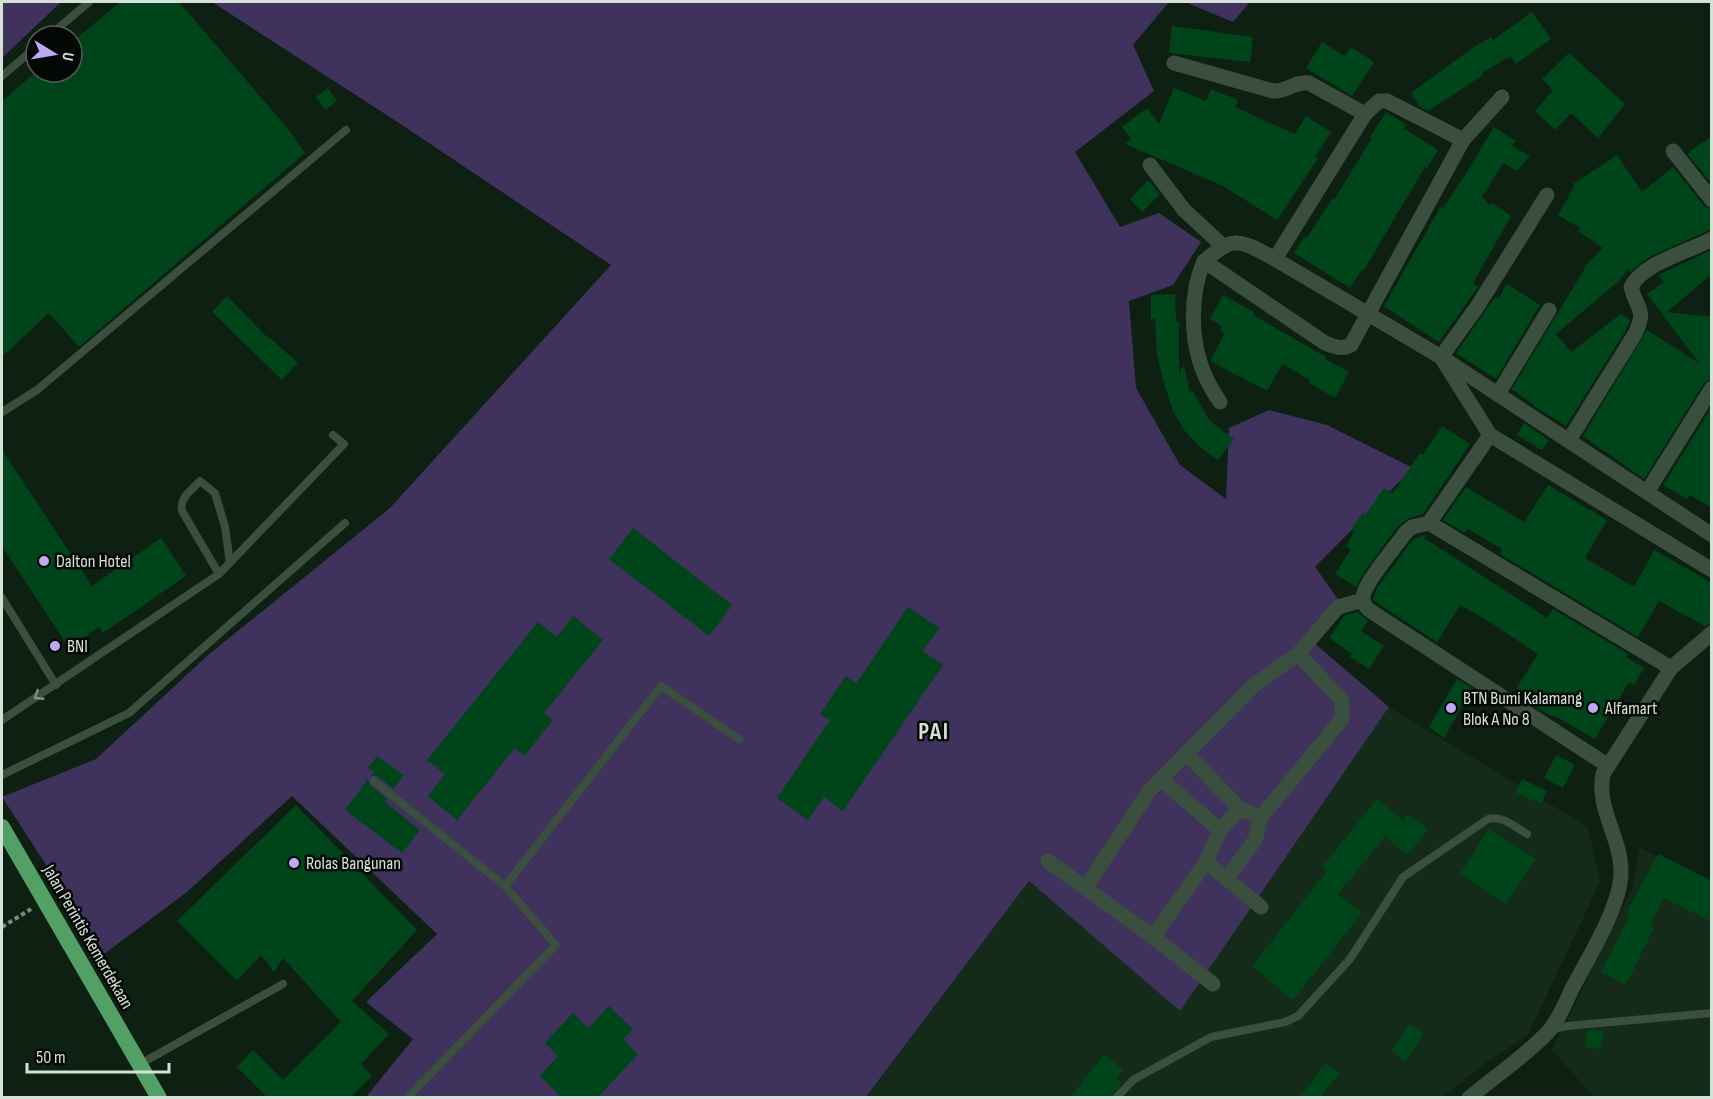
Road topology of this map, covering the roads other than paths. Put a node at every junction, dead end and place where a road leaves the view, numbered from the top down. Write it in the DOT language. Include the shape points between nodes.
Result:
graph roads {
  1 [pos="89,2"];
  2 [pos="63,24"];
  3 [pos="24,57"];
  4 [pos="1174,63"];
  5 [pos="2,76"];
  6 [pos="1502,96"];
  7 [pos="1365,114"];
  8 [pos="346,130"];
  9 [pos="1463,140"];
  10 [pos="1673,151"];
  11 [pos="1150,165"];
  12 [pos="1547,195"];
  13 [pos="1712,200"];
  14 [pos="1712,239"];
  15 [pos="1223,246"];
  16 [pos="1275,259"];
  17 [pos="1204,261"];
  18 [pos="1549,310"];
  19 [pos="1368,314"];
  20 [pos="1442,357"];
  21 [pos="1712,388"];
  22 [pos="1498,394"];
  23 [pos="1220,402"];
  24 [pos="2,412"];
  25 [pos="333,435"];
  26 [pos="1490,435"];
  27 [pos="1569,440"];
  28 [pos="1647,492"];
  29 [pos="1429,523"];
  30 [pos="345,524"];
  31 [pos="1712,535"];
  32 [pos="230,563"];
  33 [pos="1712,570"];
  34 [pos="219,574"];
  35 [pos="2,598"];
  36 [pos="1363,600"];
  37 [pos="1712,633"];
  38 [pos="1298,654"];
  39 [pos="1671,668"];
  40 [pos="56,685"];
  41 [pos="3,716"];
  42 [pos="739,738"];
  43 [pos="1186,753"];
  44 [pos="1607,765"];
  45 [pos="2,775"];
  46 [pos="1162,780"];
  47 [pos="374,781"];
  48 [pos="1240,809"];
  49 [pos="1261,817"];
  50 [pos="2,827"];
  51 [pos="1220,830"];
  52 [pos="1527,834"];
  53 [pos="1048,861"];
  54 [pos="1206,862"];
  55 [pos="1227,878"];
  56 [pos="505,886"];
  57 [pos="1086,887"];
  58 [pos="1262,907"];
  59 [pos="1153,937"];
  60 [pos="283,984"];
  61 [pos="1213,984"];
  62 [pos="1712,1013"];
  63 [pos="1549,1031"];
  64 [pos="140,1065"];
  65 [pos="159,1098"];
  66 [pos="407,1098"];
  67 [pos="1116,1098"];
  68 [pos="1469,1098"];
  1 -- 2 [label="lane"];
  3 -- 5 [label="lane"];
  4 -- 7 [label="street" via="1273,91 1310,83"];
  6 -- 9 [label="street"];
  7 -- 9 [label="street" via="1379,101 1387,101"];
  7 -- 16 [label="street"];
  8 -- 24 [label="lane" via="36,390"];
  9 -- 19 [label="street"];
  10 -- 13 [label="street"];
  11 -- 15 [label="street" via="1184,210"];
  12 -- 20 [label="street"];
  14 -- 27 [label="street" via="1651,267 1636,280 1631,288 1642,313 1641,322"];
  15 -- 16 [label="street" via="1235,242"];
  15 -- 17 [label="street"];
  16 -- 19 [label="street"];
  17 -- 19 [label="street" via="1338,348 1351,345"];
  17 -- 23 [label="street" via="1197,280 1192,324 1204,374"];
  18 -- 22 [label="street"];
  19 -- 20 [label="street"];
  20 -- 22 [label="street"];
  20 -- 26 [label="street"];
  21 -- 28 [label="street"];
  22 -- 27 [label="street"];
  25 -- 32 [label="lane" via="344,444"];
  26 -- 29 [label="street"];
  26 -- 33 [label="street"];
  27 -- 28 [label="street"];
  28 -- 31 [label="street"];
  29 -- 36 [label="street" via="1406,532 1374,576"];
  29 -- 39 [label="street"];
  30 -- 45 [label="lane" via="129,713"];
  32 -- 34 [label="lane"];
  32 -- 34 [label="lane" via="215,493 200,482 180,504"];
  34 -- 40 [label="lane"];
  35 -- 40 [label="lane"];
  36 -- 38 [label="street" via="1338,607"];
  36 -- 44 [label="street" via="1369,610"];
  37 -- 39 [label="street"];
  38 -- 43 [label="street" via="1254,685"];
  38 -- 49 [label="street" via="1342,700 1342,719"];
  39 -- 44 [label="street"];
  40 -- 41 [label="lane, one-way"];
  42 -- 56 [label="lane" via="662,686"];
  43 -- 46 [label="street"];
  43 -- 48 [label="street"];
  44 -- 63 [label="street" via="1601,785 1602,802 1620,858 1620,887"];
  46 -- 51 [label="street"];
  46 -- 57 [label="street" via="1149,791"];
  47 -- 56 [label="lane"];
  48 -- 49 [label="street"];
  48 -- 51 [label="street"];
  49 -- 55 [label="street" via="1255,840"];
  50 -- 64 [label="highway, Jalan Perintis Kemerdekaan"];
  51 -- 54 [label="street"];
  52 -- 67 [label="lane" via="1501,819 1488,819 1403,877 1358,948 1298,1016 1211,1037 1133,1080"];
  53 -- 57 [label="street"];
  54 -- 55 [label="street"];
  54 -- 59 [label="street"];
  55 -- 58 [label="street"];
  56 -- 66 [label="lane" via="556,945"];
  57 -- 59 [label="street"];
  59 -- 61 [label="street"];
  60 -- 64 [label="lane"];
  62 -- 63 [label="lane"];
  63 -- 68 [label="street"];
  64 -- 65 [label="highway, Jalan Perintis Kemerdekaan"];
}
